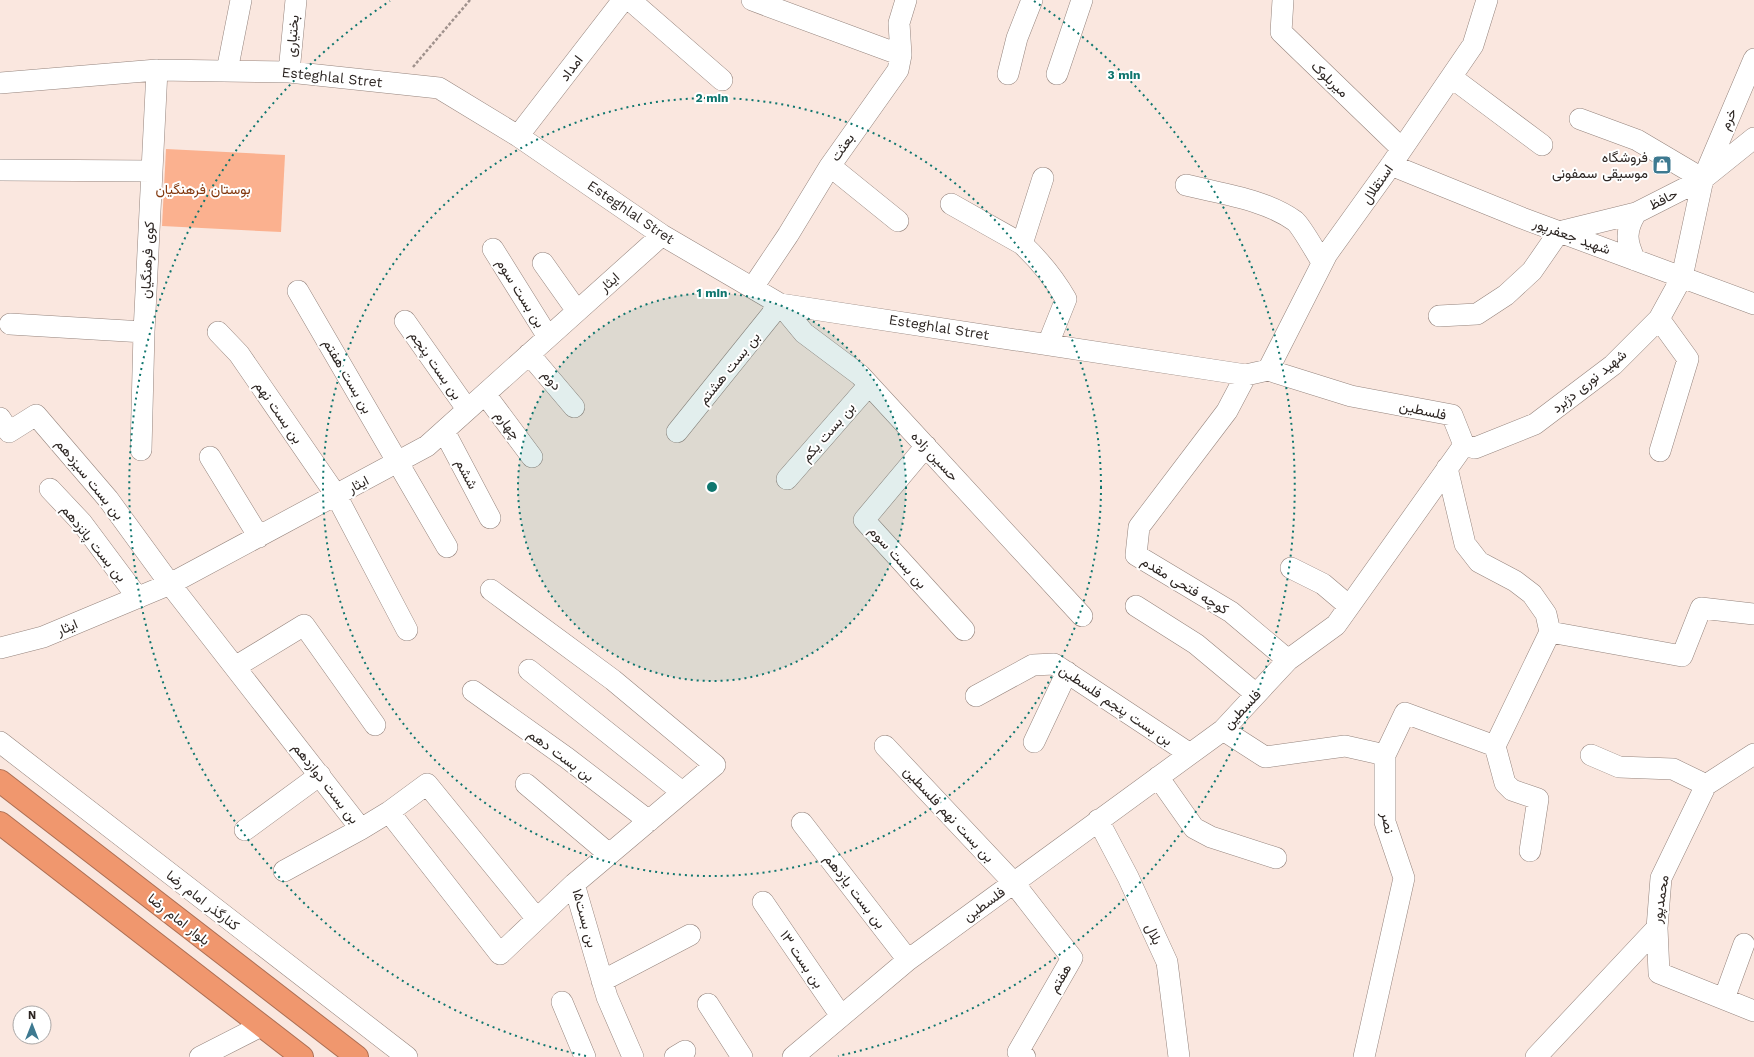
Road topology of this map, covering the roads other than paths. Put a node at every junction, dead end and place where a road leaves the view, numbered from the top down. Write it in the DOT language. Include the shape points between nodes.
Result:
graph roads {
  1 [pos="241,0"];
  2 [pos="296,0"];
  3 [pos="623,0"];
  4 [pos="630,0"];
  5 [pos="752,0"];
  6 [pos="906,0"];
  7 [pos="1032,0"];
  8 [pos="1082,0"];
  9 [pos="1283,0"];
  10 [pos="1487,0"];
  11 [pos="901,55"];
  12 [pos="1754,59"];
  13 [pos="157,70"];
  14 [pos="227,71"];
  15 [pos="289,72"];
  16 [pos="1008,74"];
  17 [pos="1057,74"];
  18 [pos="1451,77"];
  19 [pos="722,80"];
  20 [pos="0,83"];
  21 [pos="1580,120"];
  22 [pos="518,136"];
  23 [pos="1754,138"];
  24 [pos="1542,145"];
  25 [pos="1396,157"];
  26 [pos="830,166"];
  27 [pos="0,170"];
  28 [pos="152,171"];
  29 [pos="1044,178"];
  30 [pos="1703,179"];
  31 [pos="1186,186"];
  32 [pos="951,204"];
  33 [pos="1636,213"];
  34 [pos="898,221"];
  35 [pos="1559,232"];
  36 [pos="662,234"];
  37 [pos="1022,244"];
  38 [pos="493,249"];
  39 [pos="1635,260"];
  40 [pos="1322,262"];
  41 [pos="543,263"];
  42 [pos="1682,277"];
  43 [pos="753,287"];
  44 [pos="298,291"];
  45 [pos="780,304"];
  46 [pos="1754,304"];
  47 [pos="577,311"];
  48 [pos="1439,316"];
  49 [pos="1659,319"];
  50 [pos="405,320"];
  51 [pos="10,324"];
  52 [pos="144,332"];
  53 [pos="218,332"];
  54 [pos="548,337"];
  55 [pos="1048,344"];
  56 [pos="530,354"];
  57 [pos="1268,370"];
  58 [pos="1246,375"];
  59 [pos="869,385"];
  60 [pos="485,394"];
  61 [pos="574,407"];
  62 [pos="467,410"];
  63 [pos="0,418"];
  64 [pos="444,431"];
  65 [pos="677,432"];
  66 [pos="1464,445"];
  67 [pos="926,446"];
  68 [pos="141,450"];
  69 [pos="1660,451"];
  70 [pos="210,457"];
  71 [pos="532,457"];
  72 [pos="398,462"];
  73 [pos="1447,468"];
  74 [pos="787,479"];
  75 [pos="50,489"];
  76 [pos="336,495"];
  77 [pos="490,518"];
  78 [pos="259,537"];
  79 [pos="447,547"];
  80 [pos="1291,568"];
  81 [pos="170,584"];
  82 [pos="491,590"];
  83 [pos="138,598"];
  84 [pos="1136,606"];
  85 [pos="1349,606"];
  86 [pos="1754,614"];
  87 [pos="1082,616"];
  88 [pos="407,630"];
  89 [pos="964,630"];
  90 [pos="1550,632"];
  91 [pos="0,648"];
  92 [pos="1288,660"];
  93 [pos="235,667"];
  94 [pos="529,670"];
  95 [pos="1067,672"];
  96 [pos="473,691"];
  97 [pos="1256,694"];
  98 [pos="976,696"];
  99 [pos="376,725"];
  100 [pos="1223,730"];
  101 [pos="0,742"];
  102 [pos="1034,742"];
  103 [pos="884,746"];
  104 [pos="1495,746"];
  105 [pos="1190,754"];
  106 [pos="1754,754"];
  107 [pos="1385,755"];
  108 [pos="1591,755"];
  109 [pos="320,775"];
  110 [pos="1158,777"];
  111 [pos="0,781"];
  112 [pos="526,784"];
  113 [pos="1706,785"];
  114 [pos="682,792"];
  115 [pos="389,812"];
  116 [pos="1098,820"];
  117 [pos="649,821"];
  118 [pos="802,823"];
  119 [pos="0,824"];
  120 [pos="362,828"];
  121 [pos="245,830"];
  122 [pos="116,833"];
  123 [pos="1530,851"];
  124 [pos="609,854"];
  125 [pos="96,856"];
  126 [pos="1276,858"];
  127 [pos="284,871"];
  128 [pos="1013,882"];
  129 [pos="574,884"];
  130 [pos="763,902"];
  131 [pos="537,919"];
  132 [pos="1657,928"];
  133 [pos="690,935"];
  134 [pos="1744,944"];
  135 [pos="270,951"];
  136 [pos="908,960"];
  137 [pos="249,973"];
  138 [pos="602,981"];
  139 [pos="1724,999"];
  140 [pos="562,1002"];
  141 [pos="708,1004"];
  142 [pos="1754,1011"];
  143 [pos="841,1016"];
  144 [pos="262,1026"];
  145 [pos="1549,1053"];
  146 [pos="200,1057"];
  147 [pos="302,1057"];
  148 [pos="357,1057"];
  149 [pos="407,1057"];
  150 [pos="585,1057"];
  151 [pos="633,1057"];
  152 [pos="742,1057"];
  153 [pos="793,1057"];
  154 [pos="1025,1057"];
  155 [pos="1179,1057"];
  156 [pos="1364,1057"];
  1 -- 14 [label="street"];
  2 -- 15 [label="street, بختیاری"];
  3 -- 22 [label="street, امداد"];
  4 -- 19 [label="street"];
  5 -- 11 [label="street"];
  6 -- 11 [label="street, بعثت" via="899,23"];
  7 -- 16 [label="street" via="1017,38"];
  8 -- 17 [label="street"];
  9 -- 25 [label="street, میربلوک" via="1281,32"];
  10 -- 18 [label="street, استقلال" via="1473,45"];
  11 -- 26 [label="street, بعثت" via="898,70"];
  12 -- 30 [label="street, خرم"];
  13 -- 14 [label="street, Esteghlal Stret"];
  13 -- 20 [label="street, Esteghlal Stret"];
  13 -- 28 [label="street, کوی فرهنگیان"];
  14 -- 15 [label="street, Esteghlal Stret"];
  15 -- 22 [label="street, Esteghlal Stret" via="439,88"];
  18 -- 24 [label="street"];
  18 -- 25 [label="street, استقلال"];
  21 -- 30 [label="street" via="1637,140"];
  22 -- 36 [label="street, Esteghlal Stret"];
  23 -- 30 [label="street, حافظ"];
  25 -- 35 [label="street, شهید جعفرپور"];
  25 -- 40 [label="street, استقلال"];
  26 -- 34 [label="street"];
  26 -- 43 [label="street, بعثت"];
  27 -- 28 [label="street"];
  28 -- 52 [label="street, کوی فرهنگیان"];
  29 -- 37 [label="street"];
  30 -- 33 [label="street, حافظ"];
  30 -- 42 [label="street, شهید نوری دژبرد"];
  31 -- 40 [label="street" via="1245,199 1275,210 1296,222"];
  32 -- 37 [label="street"];
  33 -- 35 [label="street, حافظ"];
  33 -- 39 [label="street" via="1630,222 1627,236 1628,247"];
  35 -- 39 [label="street, شهید جعفرپور"];
  35 -- 48 [label="street" via="1532,272 1506,295 1477,314"];
  36 -- 43 [label="street, Esteghlal Stret"];
  36 -- 47 [label="street, ایثار"];
  37 -- 55 [label="street" via="1040,261 1066,299"];
  38 -- 54 [label="street, بن بست سوم"];
  39 -- 42 [label="street, شهید جعفرپور"];
  40 -- 57 [label="street, استقلال"];
  41 -- 47 [label="street"];
  42 -- 46 [label="street, شهید جعفرپور"];
  42 -- 49 [label="street, شهید نوری دژبرد"];
  43 -- 45 [label="street, Esteghlal Stret"];
  44 -- 72 [label="street, بن بست هفتم"];
  45 -- 55 [label="street, Esteghlal Stret"];
  45 -- 59 [label="street, حسین زاده" via="804,333 860,375"];
  45 -- 65 [label="street, بن بست هشتم"];
  47 -- 54 [label="street, ایثار"];
  49 -- 66 [label="street, شهید نوری دژبرد" via="1613,365 1535,424 1475,448"];
  49 -- 69 [label="street" via="1688,359"];
  50 -- 62 [label="street, بن بست پنجم"];
  51 -- 52 [label="street"];
  52 -- 68 [label="street, کوی فرهنگیان"];
  53 -- 76 [label="street, بن بست نهم" via="239,354"];
  54 -- 56 [label="street, ایثار"];
  55 -- 58 [label="street, Esteghlal Stret"];
  56 -- 60 [label="street, ایثار"];
  56 -- 61 [label="street, دوم"];
  57 -- 58 [label="street, Esteghlal Stret"];
  57 -- 66 [label="street, فلسطین" via="1351,396 1452,415"];
  58 -- 92 [label="street, کوچه فتحی مقدم" via="1227,411 1139,527 1136,555 1231,612"];
  59 -- 67 [label="street, حسین زاده"];
  59 -- 74 [label="street, بن بست یکم"];
  60 -- 62 [label="street, ایثار"];
  60 -- 71 [label="street, چهارم"];
  62 -- 64 [label="street, ایثار"];
  63 -- 81 [label="street, بن بست سیزدهم" via="9,432 36,415 108,499"];
  64 -- 72 [label="street, ایثار" via="426,446"];
  64 -- 77 [label="street, ششم"];
  66 -- 73 [label="street, فلسطین"];
  67 -- 87 [label="street, حسین زاده"];
  67 -- 89 [label="street, بن بست سوم" via="864,520"];
  70 -- 78 [label="street"];
  72 -- 76 [label="street, ایثار"];
  72 -- 79 [label="street"];
  73 -- 85 [label="street, فلسطین"];
  73 -- 90 [label="street" via="1465,544 1479,562 1516,581 1532,594 1546,614"];
  75 -- 83 [label="street, بن بست پانزدهم" via="82,523"];
  76 -- 78 [label="street, ایثار"];
  76 -- 88 [label="street"];
  78 -- 81 [label="street, ایثار"];
  80 -- 85 [label="street" via="1323,584"];
  81 -- 83 [label="street, ایثار"];
  81 -- 93 [label="street, بن بست دوازدهم"];
  82 -- 114 [label="street, بن بست۱۵" via="613,680 715,765"];
  83 -- 91 [label="street, ایثار" via="43,637"];
  84 -- 97 [label="street" via="1196,644"];
  85 -- 92 [label="street, فلسطین" via="1336,624"];
  86 -- 90 [label="street" via="1701,608 1682,656"];
  90 -- 104 [label="street"];
  92 -- 97 [label="street, فلسطین"];
  93 -- 99 [label="street" via="304,624"];
  93 -- 109 [label="street, بن بست دوازدهم"];
  94 -- 114 [label="street"];
  95 -- 98 [label="street, بن بست پنجم فلسطین" via="1054,664 1033,666"];
  95 -- 102 [label="street"];
  95 -- 105 [label="street, بن بست پنجم فلسطین"];
  96 -- 117 [label="street, بن بست دهم"];
  97 -- 100 [label="street, فلسطین"];
  100 -- 105 [label="street, فلسطین"];
  100 -- 107 [label="street" via="1264,757 1345,746"];
  101 -- 122 [label="street, کنارگذر امام رضا"];
  103 -- 128 [label="street, بن بست نهم فلسطین"];
  104 -- 107 [label="street" via="1405,713"];
  104 -- 123 [label="street" via="1504,783 1512,790 1538,799"];
  105 -- 110 [label="street, فلسطین"];
  106 -- 113 [label="street"];
  107 -- 156 [label="street, نصر" via="1385,822 1404,878"];
  108 -- 113 [label="street" via="1619,767 1673,769"];
  109 -- 120 [label="street, بن بست دوازدهم"];
  109 -- 121 [label="street"];
  110 -- 116 [label="street, فلسطین"];
  110 -- 126 [label="street" via="1194,828 1211,837"];
  111 -- 125 [label="highway, بلوار امام رضا"];
  112 -- 124 [label="street"];
  113 -- 132 [label="street, محمدپور" via="1661,878"];
  114 -- 117 [label="street, بن بست۱۵"];
  115 -- 120 [label="street, بن بست دوازدهم"];
  115 -- 131 [label="street, بن بست دوازدهم" via="427,784"];
  115 -- 131 [label="street" via="500,954"];
  116 -- 128 [label="street, فلسطین"];
  116 -- 155 [label="street, بلال" via="1128,877 1167,962"];
  117 -- 124 [label="street, بن بست۱۵"];
  118 -- 136 [label="street, بن بست یازدهم"];
  119 -- 144 [label="highway"];
  120 -- 127 [label="street"];
  122 -- 125 [label="street"];
  122 -- 135 [label="street, کنارگذر امام رضا"];
  124 -- 129 [label="street, بن بست۱۵"];
  125 -- 137 [label="highway, بلوار امام رضا"];
  128 -- 136 [label="street, فلسطین"];
  128 -- 154 [label="street, هفتم" via="1072,958 1018,1052"];
  129 -- 131 [label="street"];
  129 -- 138 [label="street, بن بست۱۵"];
  130 -- 143 [label="street, بن بست ۱۳"];
  132 -- 139 [label="street" via="1658,973"];
  132 -- 145 [label="street, محمدپور"];
  133 -- 138 [label="street"];
  134 -- 139 [label="street"];
  135 -- 137 [label="street"];
  135 -- 149 [label="street, کنارگذر امام رضا"];
  136 -- 143 [label="street, فلسطین"];
  137 -- 148 [label="highway, بلوار امام رضا"];
  138 -- 151 [label="street, بن بست۱۵"];
  139 -- 142 [label="street"];
  140 -- 150 [label="street"];
  141 -- 152 [label="street"];
  143 -- 153 [label="street, فلسطین"];
  144 -- 146 [label="street"];
  144 -- 147 [label="highway"];
}
